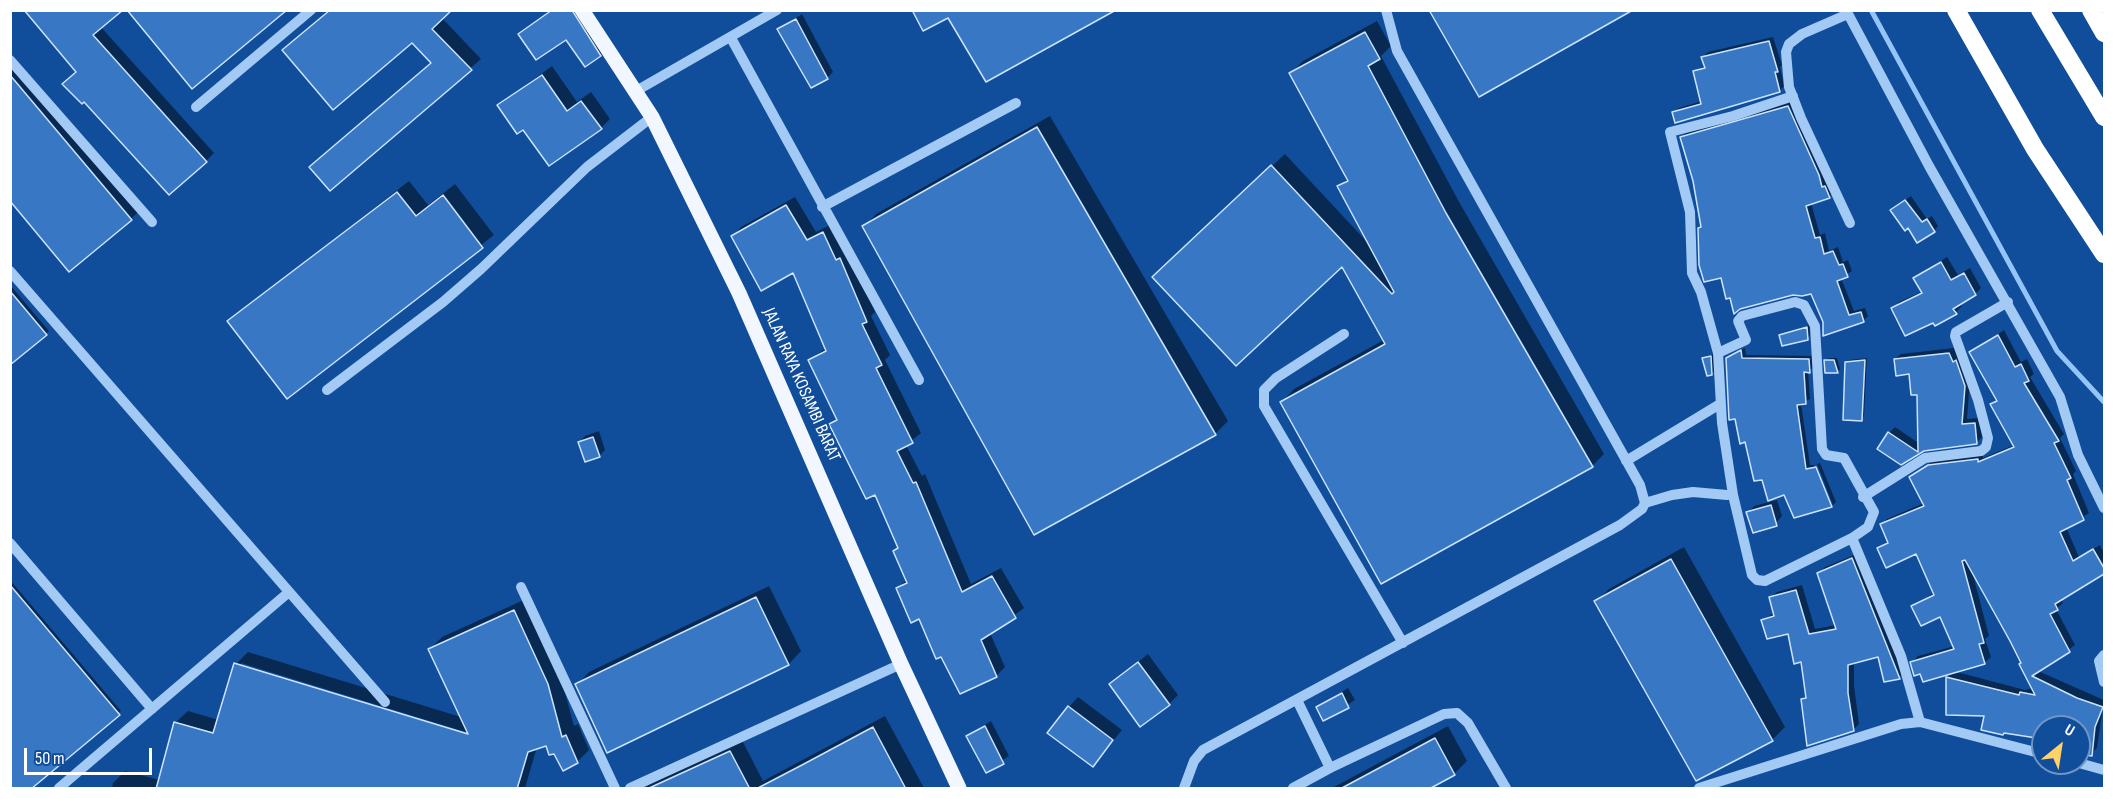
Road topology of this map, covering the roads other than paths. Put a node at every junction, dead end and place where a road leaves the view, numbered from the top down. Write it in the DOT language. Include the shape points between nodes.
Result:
graph roads {
  1 [pos="311,10"];
  2 [pos="582,10"];
  3 [pos="777,10"];
  4 [pos="1386,10"];
  5 [pos="1943,10"];
  6 [pos="1956,10"];
  7 [pos="2040,10"];
  8 [pos="2091,10"];
  9 [pos="1847,12"];
  10 [pos="2104,33"];
  11 [pos="731,38"];
  12 [pos="10,60"];
  13 [pos="1990,73"];
  14 [pos="636,91"];
  15 [pos="1793,96"];
  16 [pos="1016,103"];
  17 [pos="196,107"];
  18 [pos="652,117"];
  19 [pos="2104,117"];
  20 [pos="822,207"];
  21 [pos="152,222"];
  22 [pos="1850,223"];
  23 [pos="2104,254"];
  24 [pos="10,271"];
  25 [pos="2008,302"];
  26 [pos="1344,334"];
  27 [pos="1718,352"];
  28 [pos="919,380"];
  29 [pos="327,390"];
  30 [pos="1720,404"];
  31 [pos="1626,461"];
  32 [pos="1728,495"];
  33 [pos="1863,497"];
  34 [pos="1646,503"];
  35 [pos="2104,508"];
  36 [pos="1852,538"];
  37 [pos="10,543"];
  38 [pos="521,587"];
  39 [pos="289,592"];
  40 [pos="1403,643"];
  41 [pos="2104,655"];
  42 [pos="901,664"];
  43 [pos="2104,682"];
  44 [pos="1297,700"];
  45 [pos="385,702"];
  46 [pos="152,709"];
  47 [pos="1920,722"];
  48 [pos="2031,751"];
  49 [pos="1330,768"];
  50 [pos="59,789"];
  51 [pos="615,789"];
  52 [pos="630,789"];
  53 [pos="959,789"];
  54 [pos="1184,789"];
  55 [pos="1293,789"];
  56 [pos="1506,789"];
  57 [pos="1699,789"];
  1 -- 17 [label="street"];
  2 -- 14 [label="main road, JALAN RAYA KOSAMBI BARAT"];
  3 -- 11 [label="street"];
  4 -- 31 [label="street" via="1397,51"];
  5 -- 13 [label="highway"];
  6 -- 13 [label="highway"];
  7 -- 19 [label="highway"];
  8 -- 10 [label="highway"];
  9 -- 15 [label="street" via="1789,44 1787,74"];
  9 -- 25 [label="street" via="1929,166"];
  11 -- 14 [label="street"];
  11 -- 20 [label="street"];
  12 -- 21 [label="street"];
  13 -- 23 [label="highway"];
  14 -- 18 [label="main road, JALAN RAYA KOSAMBI BARAT"];
  15 -- 22 [label="street"];
  15 -- 27 [label="street" via="1670,132 1690,212 1692,273"];
  16 -- 20 [label="street"];
  18 -- 29 [label="street" via="587,167 443,302"];
  18 -- 42 [label="main road, JALAN RAYA KOSAMBI BARAT" via="740,293"];
  20 -- 28 [label="street"];
  24 -- 39 [label="street"];
  25 -- 33 [label="street" via="1955,336 1978,400 1988,438 1986,447 1981,451 1925,458"];
  25 -- 35 [label="street" via="2060,397 2078,455"];
  26 -- 40 [label="street" via="1276,378 1264,390 1264,406"];
  27 -- 30 [label="street"];
  27 -- 33 [label="street" via="1746,340 1738,321 1742,316 1795,302 1804,305 1815,326 1822,449 1826,455 1844,458"];
  30 -- 31 [label="street"];
  30 -- 36 [label="street" via="1733,495 1752,575 1757,580 1766,580"];
  31 -- 34 [label="street"];
  32 -- 34 [label="street" via="1693,492"];
  33 -- 36 [label="street" via="1874,512 1872,520"];
  34 -- 40 [label="street" via="1620,525"];
  36 -- 47 [label="street" via="1901,656"];
  37 -- 46 [label="street"];
  38 -- 51 [label="street"];
  39 -- 45 [label="street"];
  39 -- 46 [label="street"];
  40 -- 44 [label="street"];
  41 -- 43 [label="street" via="2099,661"];
  42 -- 52 [label="street"];
  42 -- 53 [label="main road, JALAN RAYA KOSAMBI BARAT"];
  44 -- 49 [label="street"];
  44 -- 54 [label="street" via="1203,750 1194,761"];
  46 -- 50 [label="street"];
  47 -- 48 [label="street"];
  47 -- 57 [label="street" via="1901,724"];
  49 -- 55 [label="street"];
  49 -- 56 [label="street" via="1457,712 1468,723"];
}
